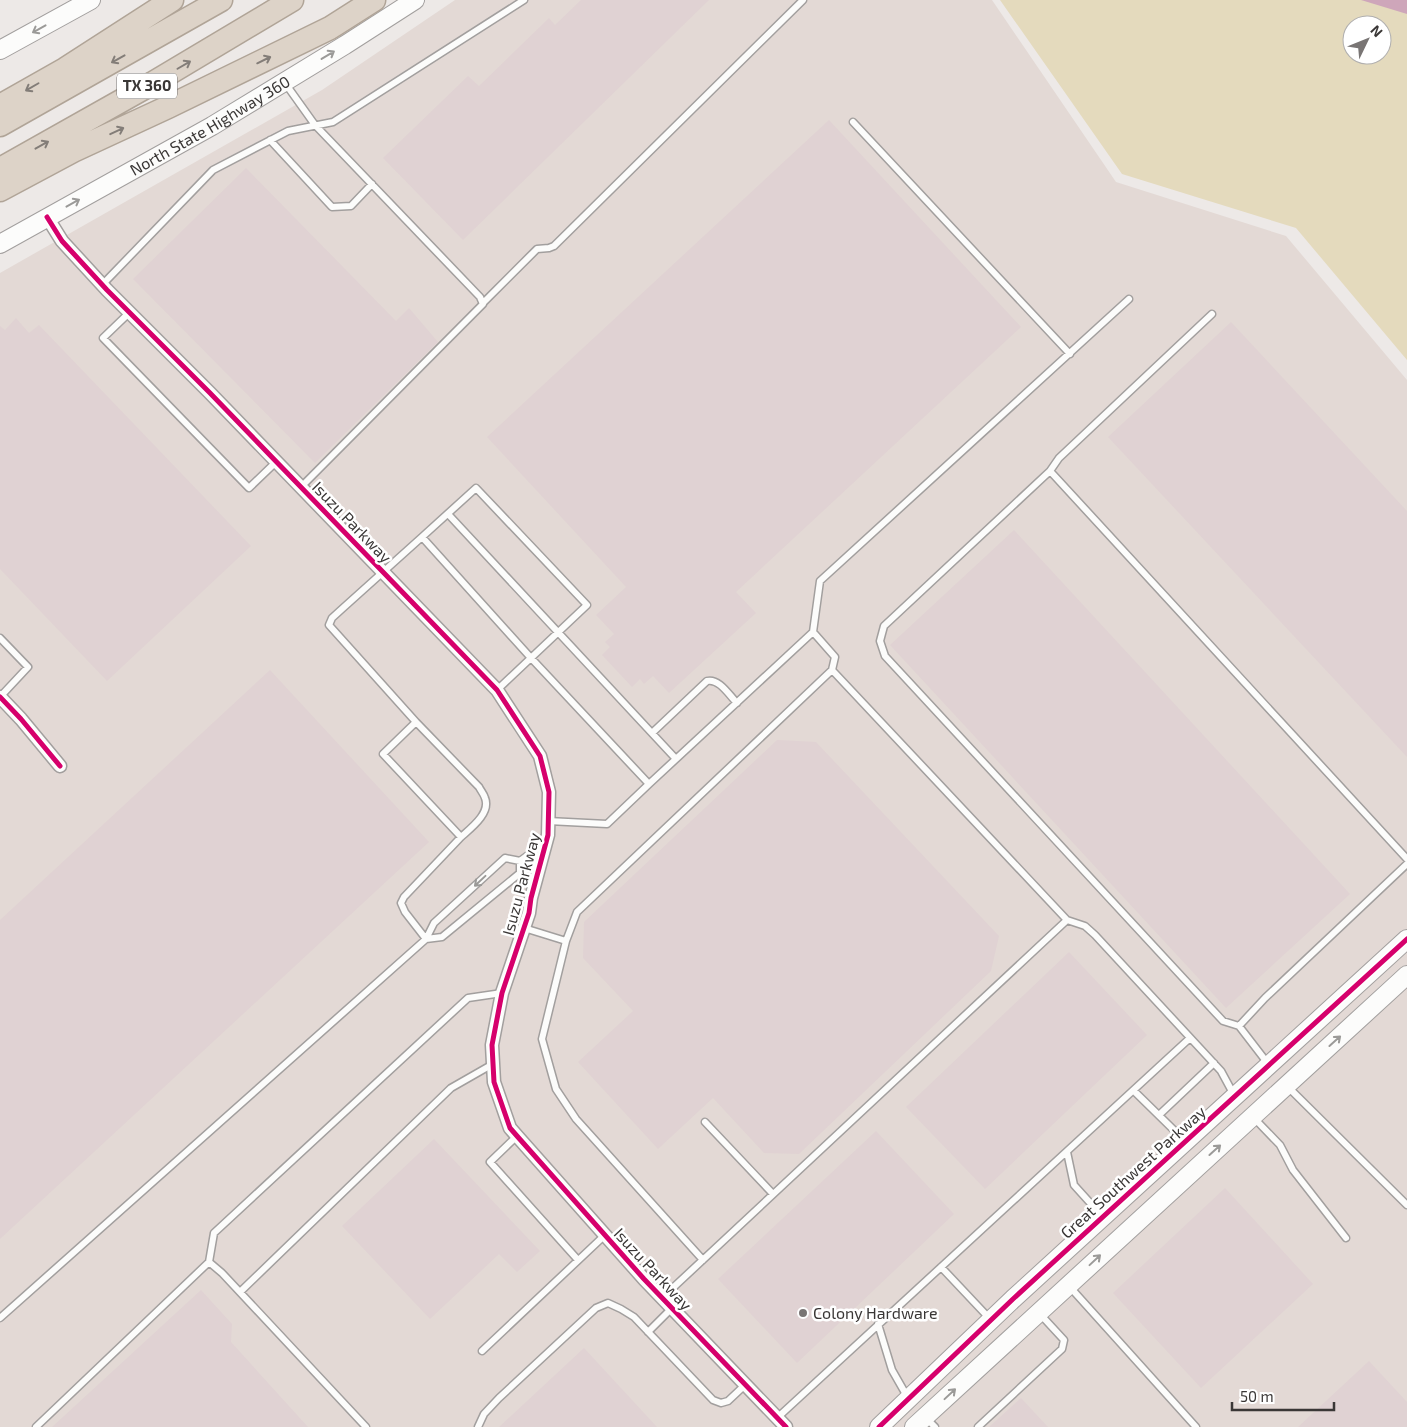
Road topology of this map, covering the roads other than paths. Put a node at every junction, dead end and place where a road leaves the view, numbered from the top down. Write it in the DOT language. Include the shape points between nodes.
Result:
graph roads {
  1 [pos="91,0"];
  2 [pos="172,0"];
  3 [pos="221,0"];
  4 [pos="292,0"];
  5 [pos="374,0"];
  6 [pos="415,0"];
  7 [pos="524,0"];
  8 [pos="803,0"];
  9 [pos="0,50"];
  10 [pos="285,82"];
  11 [pos="0,106"];
  12 [pos="853,122"];
  13 [pos="0,125"];
  14 [pos="315,125"];
  15 [pos="270,140"];
  16 [pos="0,168"];
  17 [pos="372,184"];
  18 [pos="0,190"];
  19 [pos="47,218"];
  20 [pos="0,244"];
  21 [pos="102,285"];
  22 [pos="1129,299"];
  23 [pos="483,303"];
  24 [pos="130,312"];
  25 [pos="1212,314"];
  26 [pos="1070,354"];
  27 [pos="276,462"];
  28 [pos="1050,471"];
  29 [pos="300,487"];
  30 [pos="448,514"];
  31 [pos="422,537"];
  32 [pos="384,572"];
  33 [pos="558,632"];
  34 [pos="813,632"];
  35 [pos="0,638"];
  36 [pos="531,658"];
  37 [pos="832,670"];
  38 [pos="497,690"];
  39 [pos="0,697"];
  40 [pos="736,703"];
  41 [pos="416,722"];
  42 [pos="652,733"];
  43 [pos="676,759"];
  44 [pos="60,766"];
  45 [pos="649,784"];
  46 [pos="548,822"];
  47 [pos="461,837"];
  48 [pos="546,842"];
  49 [pos="1407,858"];
  50 [pos="520,860"];
  51 [pos="1407,864"];
  52 [pos="1067,920"];
  53 [pos="524,928"];
  54 [pos="426,939"];
  55 [pos="1407,939"];
  56 [pos="566,942"];
  57 [pos="1407,974"];
  58 [pos="502,993"];
  59 [pos="1238,1026"];
  60 [pos="1190,1038"];
  61 [pos="1214,1063"];
  62 [pos="493,1064"];
  63 [pos="1269,1065"];
  64 [pos="1286,1085"];
  65 [pos="1134,1091"];
  66 [pos="1235,1096"];
  67 [pos="1159,1115"];
  68 [pos="1252,1116"];
  69 [pos="705,1122"];
  70 [pos="517,1136"];
  71 [pos="1185,1141"];
  72 [pos="1066,1152"];
  73 [pos="773,1194"];
  74 [pos="1407,1205"];
  75 [pos="1103,1216"];
  76 [pos="604,1235"];
  77 [pos="1121,1236"];
  78 [pos="1346,1238"];
  79 [pos="578,1260"];
  80 [pos="703,1260"];
  81 [pos="209,1262"];
  82 [pos="941,1267"];
  83 [pos="1068,1285"];
  84 [pos="240,1292"];
  85 [pos="662,1298"];
  86 [pos="672,1308"];
  87 [pos="1038,1312"];
  88 [pos="0,1318"];
  89 [pos="990,1320"];
  90 [pos="878,1324"];
  91 [pos="648,1332"];
  92 [pos="482,1351"];
  93 [pos="745,1385"];
  94 [pos="909,1399"];
  95 [pos="782,1422"];
  96 [pos="925,1424"];
  97 [pos="36,1427"];
  98 [pos="366,1427"];
  99 [pos="478,1427"];
  100 [pos="879,1427"];
  101 [pos="978,1427"];
  102 [pos="1196,1427"];
  1 -- 9 [label="street, one-way"];
  2 -- 11 [label="highway, one-way"];
  3 -- 13 [label="highway, TX 360, one-way"];
  16 -- 4 [label="highway, TX 360, one-way" via="162,78"];
  18 -- 5 [label="highway, one-way" via="73,151 330,28"];
  10 -- 6 [label="street, North State Highway 360, one-way"];
  7 -- 14 [label="lane" via="333,122"];
  8 -- 23 [label="lane" via="554,246 537,249"];
  10 -- 14 [label="lane"];
  19 -- 10 [label="street, North State Highway 360, one-way"];
  12 -- 26 [label="lane"];
  14 -- 15 [label="lane" via="288,131"];
  14 -- 17 [label="lane"];
  15 -- 17 [label="lane" via="332,207 351,206"];
  15 -- 21 [label="lane" via="213,170"];
  17 -- 23 [label="lane"];
  19 -- 20 [label="street, North State Highway 360"];
  19 -- 21 [label="street, Isuzu Parkway" via="62,241"];
  21 -- 24 [label="street, Isuzu Parkway"];
  22 -- 26 [label="lane"];
  23 -- 29 [label="lane"];
  24 -- 27 [label="street, Isuzu Parkway"];
  24 -- 27 [label="lane" via="103,338 149,387 249,488"];
  25 -- 28 [label="lane" via="1059,458"];
  26 -- 34 [label="lane" via="820,581"];
  27 -- 29 [label="street, Isuzu Parkway"];
  28 -- 49 [label="lane"];
  28 -- 59 [label="lane" via="884,626 880,641 885,656 1223,1022"];
  29 -- 32 [label="street, Isuzu Parkway"];
  30 -- 31 [label="lane"];
  30 -- 33 [label="lane"];
  30 -- 33 [label="lane" via="476,488 587,605"];
  31 -- 32 [label="lane"];
  31 -- 36 [label="lane"];
  32 -- 38 [label="street, Isuzu Parkway"];
  32 -- 41 [label="lane" via="328,625"];
  33 -- 36 [label="lane"];
  33 -- 42 [label="lane"];
  34 -- 37 [label="lane" via="835,658"];
  34 -- 40 [label="lane"];
  35 -- 39 [label="lane" via="28,667"];
  36 -- 38 [label="lane"];
  36 -- 45 [label="lane"];
  37 -- 52 [label="lane"];
  37 -- 56 [label="lane" via="577,912"];
  38 -- 46 [label="street, Isuzu Parkway" via="540,756 549,792"];
  39 -- 44 [label="street"];
  40 -- 42 [label="lane" via="718,682 707,681"];
  40 -- 43 [label="lane"];
  41 -- 47 [label="lane" via="486,798 483,816"];
  41 -- 47 [label="lane" via="382,754"];
  42 -- 43 [label="lane"];
  43 -- 45 [label="lane"];
  45 -- 46 [label="lane" via="607,824"];
  46 -- 48 [label="street, Isuzu Parkway"];
  47 -- 54 [label="lane" via="401,903"];
  48 -- 50 [label="lane"];
  48 -- 53 [label="street, Isuzu Parkway"];
  50 -- 54 [label="lane, one-way" via="505,858 434,923"];
  50 -- 54 [label="lane" via="520,873 442,937"];
  51 -- 59 [label="lane"];
  52 -- 60 [label="lane" via="1086,926"];
  52 -- 73 [label="lane"];
  53 -- 56 [label="lane"];
  53 -- 58 [label="street, Isuzu Parkway"];
  54 -- 88 [label="lane"];
  55 -- 63 [label="street, Great Southwest Parkway"];
  56 -- 80 [label="lane" via="542,1039 556,1089 576,1119"];
  64 -- 57 [label="street, one-way"];
  58 -- 62 [label="street, Isuzu Parkway" via="492,1045"];
  58 -- 81 [label="lane" via="468,998 460,1005 214,1233"];
  59 -- 63 [label="lane"];
  60 -- 61 [label="lane"];
  60 -- 65 [label="lane"];
  61 -- 66 [label="lane"];
  61 -- 67 [label="lane"];
  62 -- 70 [label="street, Isuzu Parkway" via="494,1082 510,1128"];
  62 -- 84 [label="lane" via="451,1088"];
  63 -- 64 [label="street"];
  63 -- 66 [label="street, Great Southwest Parkway"];
  64 -- 68 [label="street"];
  64 -- 74 [label="lane"];
  65 -- 67 [label="lane"];
  65 -- 72 [label="lane"];
  66 -- 68 [label="street"];
  66 -- 71 [label="street, Great Southwest Parkway"];
  67 -- 71 [label="lane"];
  77 -- 68 [label="street, one-way"];
  68 -- 78 [label="lane" via="1280,1145 1293,1170"];
  69 -- 73 [label="lane"];
  70 -- 76 [label="street, Isuzu Parkway"];
  70 -- 79 [label="lane" via="490,1162"];
  71 -- 75 [label="street, Great Southwest Parkway"];
  72 -- 75 [label="lane" via="1074,1185"];
  72 -- 82 [label="lane"];
  73 -- 80 [label="lane"];
  75 -- 77 [label="street"];
  75 -- 89 [label="street, Great Southwest Parkway"];
  76 -- 79 [label="lane"];
  76 -- 85 [label="street, Isuzu Parkway"];
  83 -- 77 [label="street, one-way"];
  79 -- 92 [label="lane"];
  80 -- 85 [label="lane"];
  81 -- 84 [label="lane"];
  81 -- 97 [label="lane"];
  82 -- 89 [label="lane"];
  82 -- 90 [label="lane"];
  83 -- 87 [label="street"];
  83 -- 102 [label="lane"];
  84 -- 98 [label="lane"];
  85 -- 86 [label="street, Isuzu Parkway"];
  86 -- 91 [label="lane"];
  86 -- 93 [label="street, Isuzu Parkway"];
  96 -- 87 [label="street, one-way"];
  87 -- 101 [label="lane" via="1064,1340 1062,1349"];
  89 -- 94 [label="street, Great Southwest Parkway"];
  90 -- 94 [label="lane" via="892,1370"];
  90 -- 95 [label="lane"];
  91 -- 93 [label="lane" via="713,1400 728,1401"];
  91 -- 99 [label="lane" via="621,1308 608,1303 596,1308 484,1414"];
  93 -- 95 [label="street, Isuzu Parkway"];
  94 -- 96 [label="street"];
  94 -- 100 [label="street, Great Southwest Parkway"];
}
